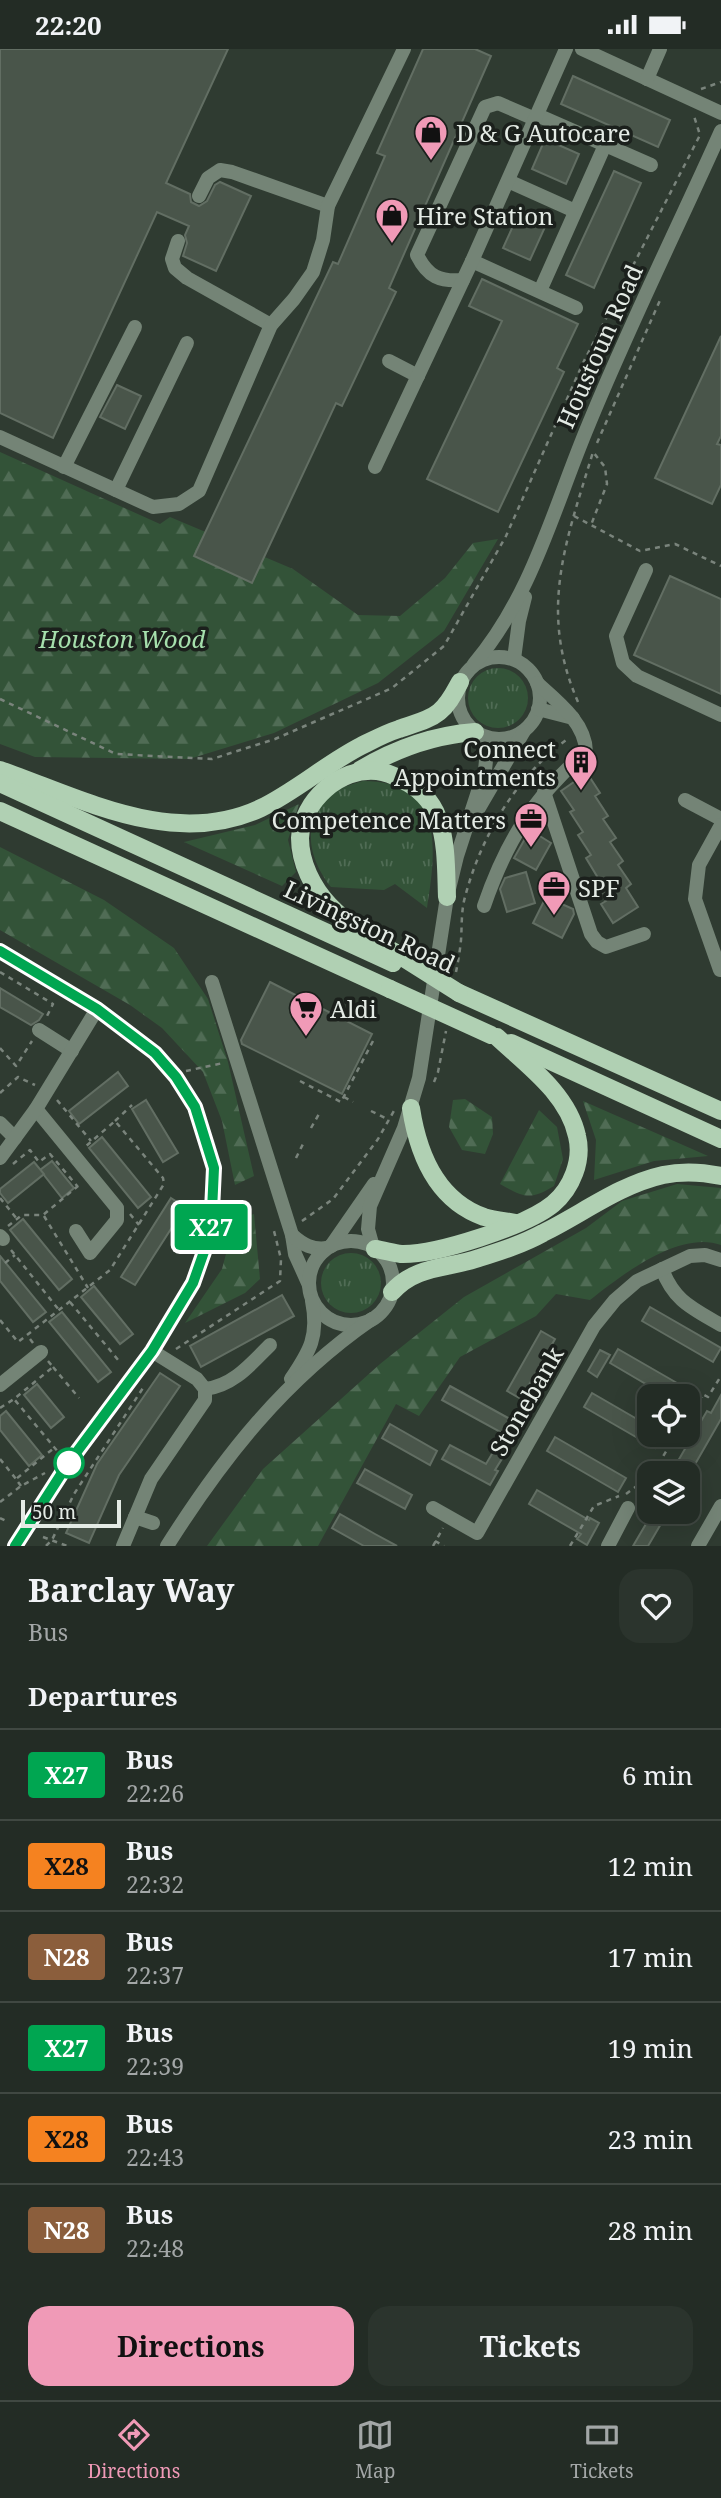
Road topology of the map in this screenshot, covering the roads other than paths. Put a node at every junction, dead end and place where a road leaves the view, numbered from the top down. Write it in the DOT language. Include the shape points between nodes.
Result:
graph roads {
  1 [pos="404,49"];
  2 [pos="566,49"];
  3 [pos="582,49"];
  4 [pos="660,49"];
  5 [pos="647,79"];
  6 [pos="721,113"];
  7 [pos="536,117"];
  8 [pos="721,131"];
  9 [pos="605,145"];
  10 [pos="651,166"];
  11 [pos="508,181"];
  12 [pos="200,196"];
  13 [pos="328,206"];
  14 [pos="575,211"];
  15 [pos="178,240"];
  16 [pos="472,261"];
  17 [pos="463,280"];
  18 [pos="540,291"];
  19 [pos="576,307"];
  20 [pos="271,325"];
  21 [pos="135,327"];
  22 [pos="187,343"];
  23 [pos="389,361"];
  24 [pos="418,376"];
  25 [pos="0,437"];
  26 [pos="64,467"];
  27 [pos="375,467"];
  28 [pos="116,490"];
  29 [pos="646,570"];
  30 [pos="526,582"];
  31 [pos="514,659"];
  32 [pos="474,664"];
  33 [pos="460,682"];
  34 [pos="537,683"];
  35 [pos="538,709"];
  36 [pos="721,715"];
  37 [pos="576,725"];
  38 [pos="525,730"];
  39 [pos="480,734"];
  40 [pos="0,770"];
  41 [pos="353,774"];
  42 [pos="0,783"];
  43 [pos="544,792"];
  44 [pos="685,800"];
  45 [pos="0,811"];
  46 [pos="721,819"];
  47 [pos="721,825"];
  48 [pos="466,828"];
  49 [pos="447,897"];
  50 [pos="484,907"];
  51 [pos="644,934"];
  52 [pos="0,951"];
  53 [pos="393,958"];
  54 [pos="720,970"];
  55 [pos="212,982"];
  56 [pos="97,1009"];
  57 [pos="39,1030"];
  58 [pos="494,1036"];
  59 [pos="72,1051"];
  60 [pos="404,1107"];
  61 [pos="36,1109"];
  62 [pos="721,1111"];
  63 [pos="0,1123"];
  64 [pos="15,1139"];
  65 [pos="721,1139"];
  66 [pos="5,1162"];
  67 [pos="385,1169"];
  68 [pos="721,1176"];
  69 [pos="516,1223"];
  70 [pos="296,1229"];
  71 [pos="76,1231"];
  72 [pos="329,1247"];
  73 [pos="374,1248"];
  74 [pos="721,1260"];
  75 [pos="662,1269"];
  76 [pos="310,1291"];
  77 [pos="391,1292"];
  78 [pos="372,1319"];
  79 [pos="721,1325"];
  80 [pos="270,1345"];
  81 [pos="152,1351"];
  82 [pos="41,1352"];
  83 [pos="0,1385"];
  84 [pos="205,1389"];
  85 [pos="280,1395"];
  86 [pos="721,1506"];
  87 [pos="433,1508"];
  88 [pos="628,1508"];
  89 [pos="135,1517"];
  90 [pos="153,1523"];
  91 [pos="15,1546"];
  92 [pos="123,1546"];
  93 [pos="167,1546"];
  94 [pos="608,1546"];
  95 [pos="698,1546"];
  1 -- 13 [label="street"];
  2 -- 7 [label="street"];
  3 -- 5 [label="street"];
  4 -- 5 [label="street"];
  5 -- 6 [label="street"];
  7 -- 9 [label="street"];
  7 -- 11 [label="street"];
  7 -- 17 [label="street" via="498,103 485,107 417,255 424,270 446,282"];
  8 -- 30 [label="street, Houstoun Road" via="588,425"];
  9 -- 10 [label="street"];
  9 -- 14 [label="street"];
  11 -- 14 [label="street"];
  11 -- 16 [label="street"];
  12 -- 13 [label="street" via="208,178 220,170"];
  13 -- 20 [label="street" via="313,272"];
  14 -- 18 [label="street"];
  15 -- 20 [label="street" via="172,259 176,268"];
  16 -- 17 [label="street"];
  16 -- 18 [label="street"];
  17 -- 24 [label="street"];
  18 -- 19 [label="street"];
  20 -- 28 [label="street" via="199,491 179,504 153,507"];
  21 -- 26 [label="street"];
  22 -- 28 [label="street"];
  23 -- 24 [label="street"];
  24 -- 27 [label="street"];
  25 -- 26 [label="street"];
  26 -- 28 [label="street"];
  29 -- 36 [label="street" via="616,636 623,663 637,676"];
  30 -- 31 [label="street, Houstoun Road"];
  30 -- 32 [label="street, Houstoun Road"];
  31 -- 32 [label="street" via="494,657"];
  31 -- 34 [label="street"];
  32 -- 33 [label="street"];
  33 -- 39 [label="street" via="458,705 467,725"];
  33 -- 40 [label="main road" via="438,713 356,748 283,796 225,821 182,825 141,818"];
  34 -- 35 [label="street"];
  34 -- 37 [label="street"];
  35 -- 37 [label="street"];
  35 -- 38 [label="street"];
  37 -- 43 [label="street" via="586,752"];
  38 -- 39 [label="street" via="505,739"];
  38 -- 48 [label="street"];
  39 -- 41 [label="main road" via="441,736 401,749"];
  39 -- 48 [label="street" via="487,751 485,769"];
  41 -- 49 [label="main road" via="376,771 393,775 415,786 428,800 438,817"];
  41 -- 53 [label="main road" via="317,797 304,821 301,851 312,880 329,905"];
  42 -- 53 [label="main road, Livingston Road"];
  43 -- 50 [label="street" via="505,852"];
  43 -- 51 [label="street" via="591,934 606,947"];
  44 -- 46 [label="street"];
  45 -- 58 [label="main road, Livingston Road, bridge"];
  47 -- 54 [label="street" via="699,865 695,899"];
  48 -- 49 [label="street"];
  49 -- 60 [label="street" via="424,1056"];
  52 -- 56 [label="street"];
  53 -- 62 [label="main road, Livingston Road, bridge" via="495,1010"];
  55 -- 70 [label="street"];
  56 -- 59 [label="street"];
  56 -- 81 [label="street" via="143,1042 176,1077 195,1107 214,1168 211,1232 193,1283"];
  57 -- 59 [label="street"];
  58 -- 65 [label="main road, Livingston Road"];
  58 -- 69 [label="main road" via="551,1088 572,1122 579,1147 566,1190 540,1213"];
  59 -- 61 [label="street"];
  60 -- 67 [label="street"];
  60 -- 69 [label="main road" via="429,1169 444,1192 466,1209"];
  61 -- 64 [label="street"];
  61 -- 71 [label="street" via="117,1208 117,1220 90,1253"];
  63 -- 64 [label="street"];
  64 -- 66 [label="street"];
  67 -- 72 [label="street"];
  67 -- 73 [label="street" via="370,1206 368,1229"];
  68 -- 77 [label="main road" via="692,1172 640,1182 542,1234 474,1260 418,1272"];
  69 -- 73 [label="main road" via="468,1242 421,1253"];
  70 -- 72 [label="street" via="309,1247"];
  70 -- 76 [label="street" via="296,1254"];
  72 -- 73 [label="street" via="352,1241"];
  72 -- 76 [label="street" via="310,1271"];
  73 -- 77 [label="street" via="390,1268"];
  74 -- 75 [label="street, Stonebank" via="690,1255"];
  75 -- 79 [label="street" via="679,1300"];
  75 -- 87 [label="street, Stonebank" via="630,1287 594,1326 477,1532"];
  76 -- 78 [label="street" via="325,1316 336,1322 348,1325"];
  76 -- 85 [label="street" via="313,1339"];
  77 -- 78 [label="street"];
  78 -- 85 [label="street"];
  80 -- 84 [label="street" via="243,1373"];
  81 -- 84 [label="street"];
  81 -- 91 [label="street" via="62,1466"];
  82 -- 83 [label="street"];
  84 -- 89 [label="street" via="205,1400 151,1479"];
  85 -- 93 [label="street" via="239,1441"];
  86 -- 95 [label="street"];
  88 -- 94 [label="street"];
  89 -- 90 [label="street"];
  89 -- 92 [label="street"];
}
